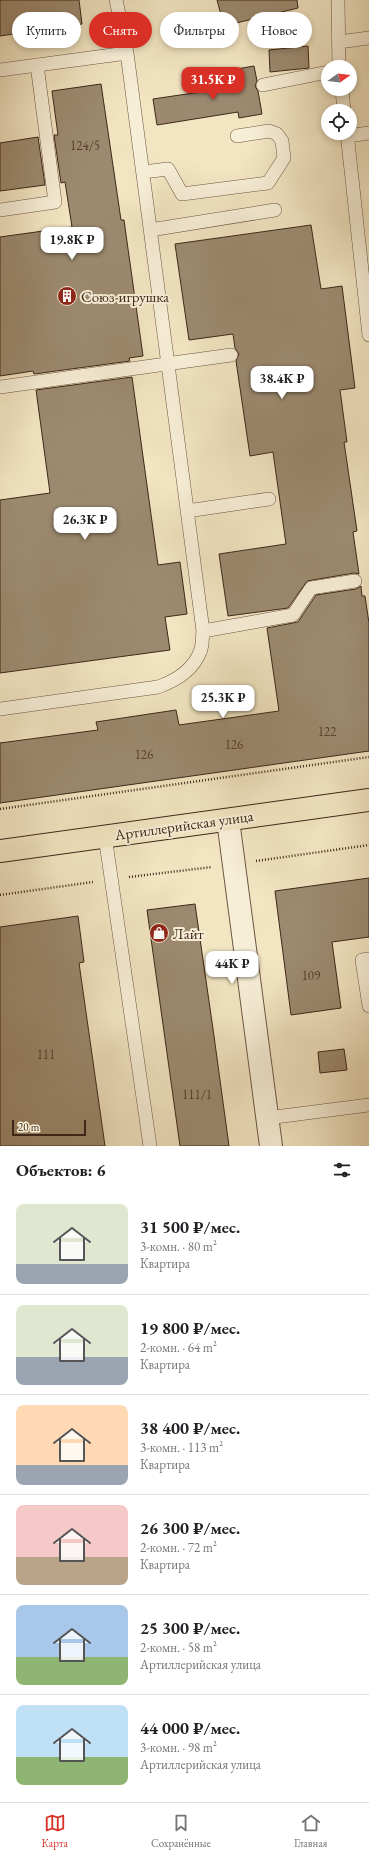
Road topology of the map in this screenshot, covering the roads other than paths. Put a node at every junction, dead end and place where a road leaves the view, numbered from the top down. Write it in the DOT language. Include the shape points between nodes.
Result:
graph roads {
  1 [pos="116,0"];
  2 [pos="338,0"];
  3 [pos="369,38"];
  4 [pos="339,42"];
  5 [pos="127,53"];
  6 [pos="339,60"];
  7 [pos="37,65"];
  8 [pos="0,70"];
  9 [pos="321,73"];
  10 [pos="262,85"];
  11 [pos="369,133"];
  12 [pos="357,134"];
  13 [pos="237,136"];
  14 [pos="349,140"];
  15 [pos="143,172"];
  16 [pos="0,210"];
  17 [pos="276,210"];
  18 [pos="150,230"];
  19 [pos="366,290"];
  20 [pos="369,335"];
  21 [pos="231,355"];
  22 [pos="169,364"];
  23 [pos="0,387"];
  24 [pos="269,499"];
  25 [pos="187,511"];
  26 [pos="355,581"];
  27 [pos="203,631"];
  28 [pos="0,709"];
  29 [pos="369,800"];
  30 [pos="228,820"];
  31 [pos="105,836"];
  32 [pos="0,851"];
  33 [pos="369,959"];
  34 [pos="369,1006"];
  35 [pos="369,1104"];
  36 [pos="267,1118"];
  37 [pos="150,1146"];
  38 [pos="271,1146"];
  1 -- 5 [label="lane"];
  2 -- 4 [label="lane"];
  3 -- 4 [label="lane"];
  4 -- 6 [label="lane"];
  5 -- 7 [label="lane"];
  5 -- 15 [label="lane"];
  7 -- 8 [label="lane"];
  7 -- 16 [label="lane" via="55,202"];
  9 -- 10 [label="lane"];
  11 -- 12 [label="lane"];
  13 -- 15 [label="lane" via="269,131 277,134 282,141 284,158 268,183 182,194 168,168"];
  14 -- 19 [label="lane"];
  15 -- 18 [label="lane"];
  17 -- 18 [label="lane"];
  18 -- 22 [label="lane"];
  19 -- 20 [label="lane"];
  21 -- 22 [label="lane"];
  22 -- 23 [label="lane"];
  22 -- 25 [label="lane"];
  24 -- 25 [label="lane"];
  25 -- 27 [label="lane"];
  26 -- 27 [label="lane" via="311,588 293,615"];
  27 -- 28 [label="lane" via="200,652 189,669 175,681 158,687"];
  29 -- 30 [label="main road, Артиллерийская улица"];
  30 -- 31 [label="main road, Артиллерийская улица"];
  30 -- 36 [label="street"];
  31 -- 32 [label="main road, Артиллерийская улица"];
  31 -- 37 [label="lane"];
  33 -- 34 [label="lane" via="362,960"];
  35 -- 36 [label="lane"];
  36 -- 38 [label="street"];
}
